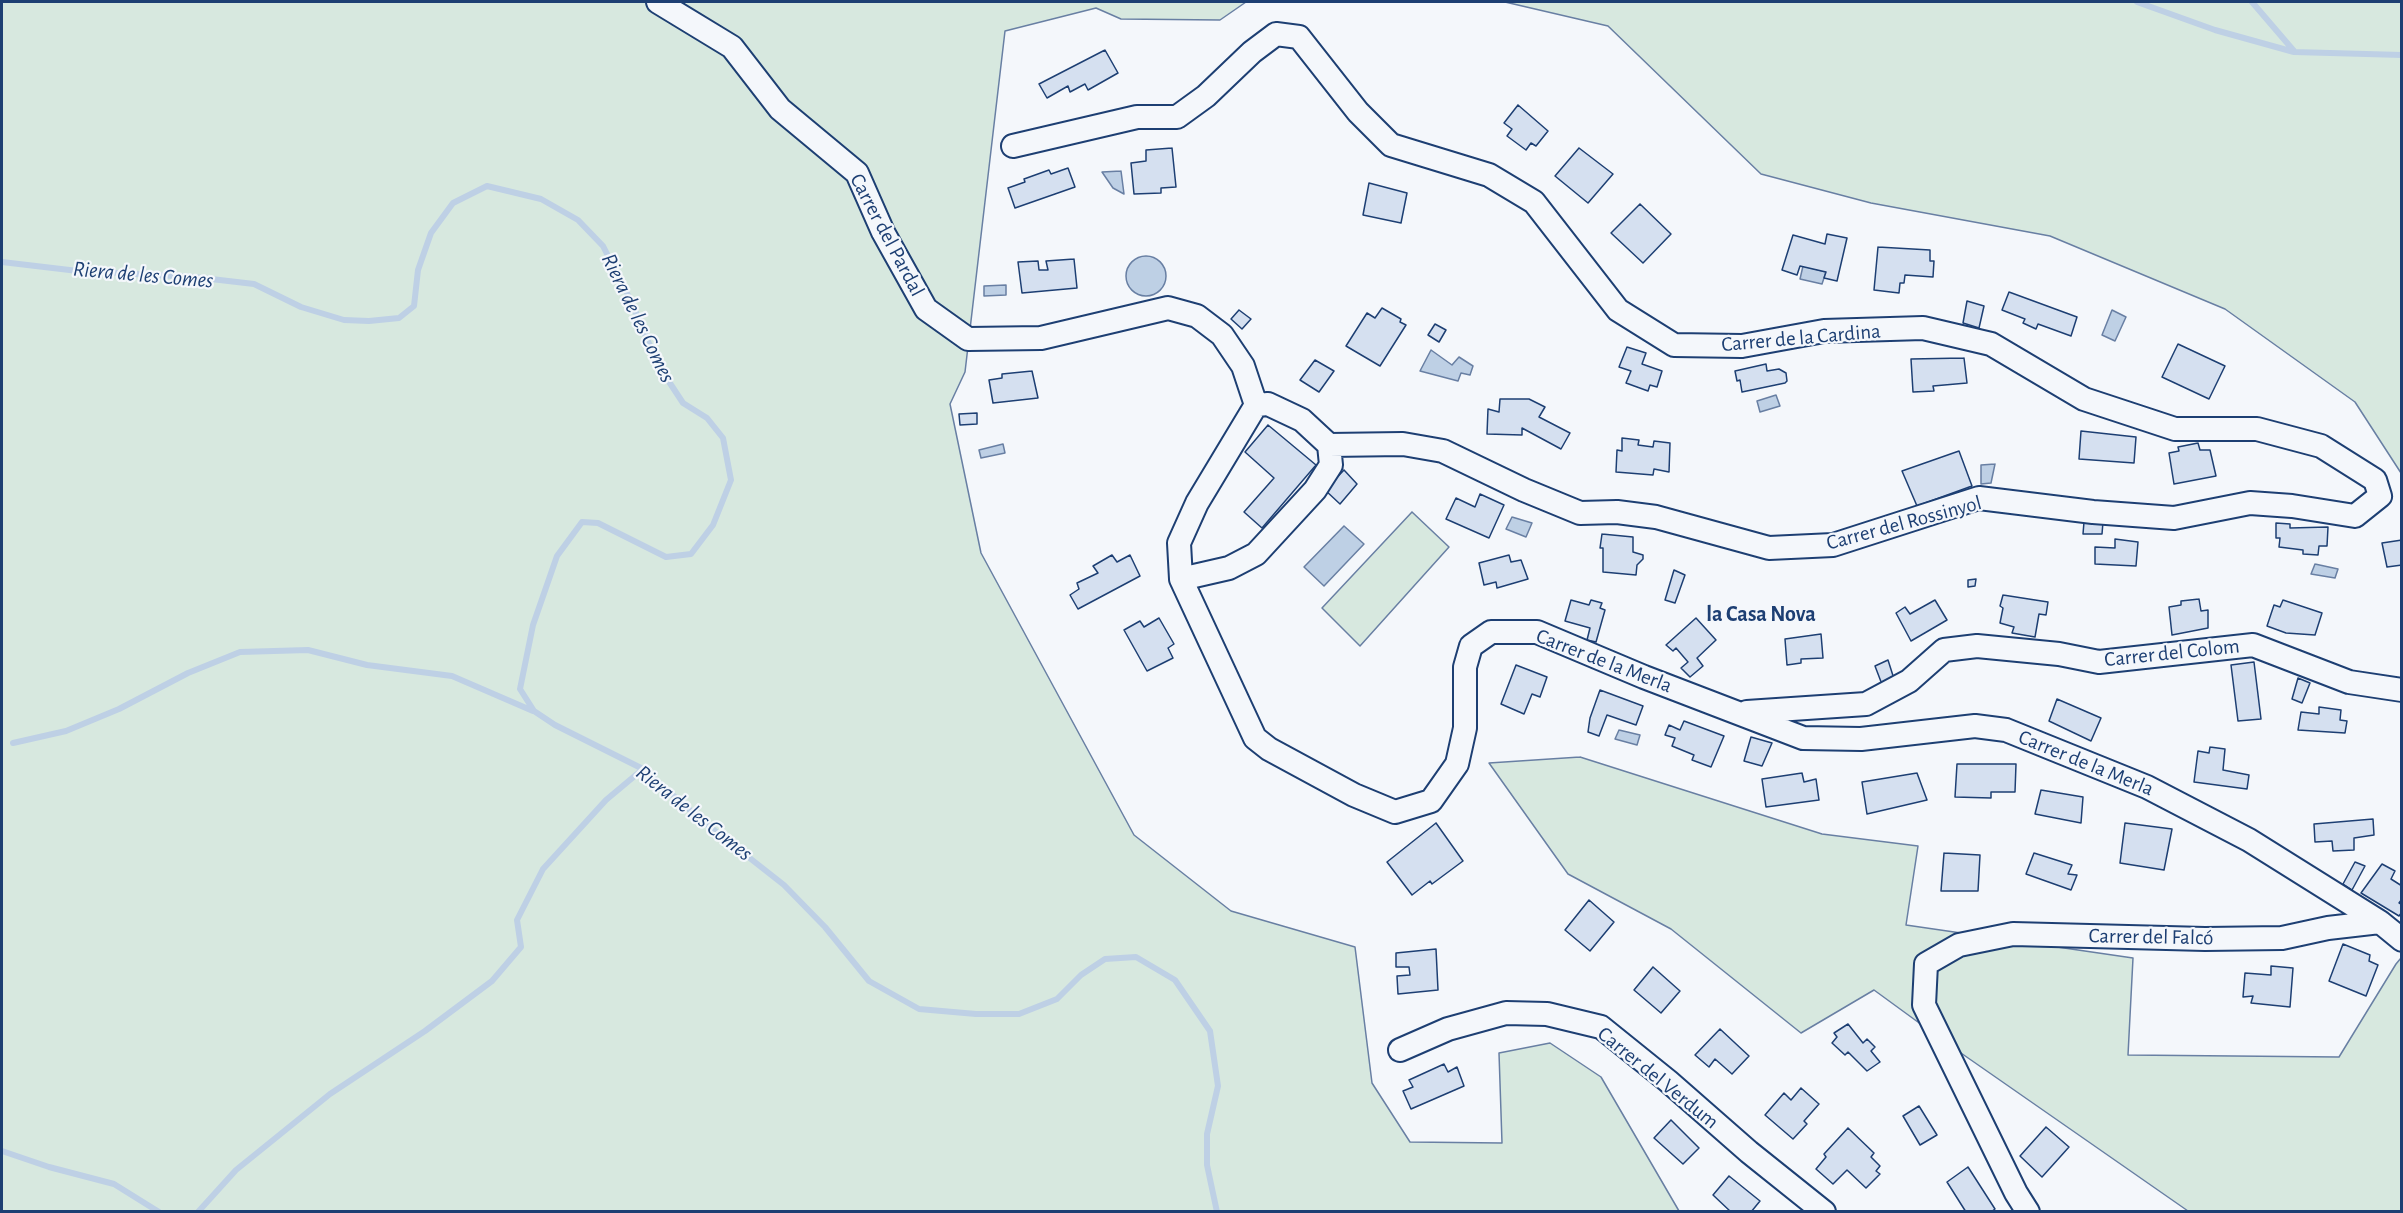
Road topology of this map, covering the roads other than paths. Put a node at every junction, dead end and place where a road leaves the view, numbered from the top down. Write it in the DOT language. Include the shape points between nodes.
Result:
graph roads {
  1 [pos="658,2"];
  2 [pos="1012,146"];
  3 [pos="1262,405"];
  4 [pos="1329,445"];
  5 [pos="2380,496"];
  6 [pos="1181,579"];
  7 [pos="2402,690"];
  8 [pos="1738,713"];
  9 [pos="2380,922"];
  10 [pos="2402,940"];
  11 [pos="1400,1050"];
  12 [pos="1824,1212"];
  13 [pos="2028,1212"];
  1 -- 3 [label="street, Carrer del Pardal" via="732,47 780,110 857,173 926,309 968,339 1041,338 1168,308 1197,316 1222,335"];
  2 -- 5 [label="street, Carrer de la Cardina" via="1137,117 1177,117 1276,34 1299,37 1391,145 1489,175 1534,202 1618,310 1674,345 1742,346 1824,331 1923,328 1991,344 2084,399 2175,429 2257,429 2321,446 2376,480"];
  3 -- 4 [label="street" via="1302,420"];
  3 -- 6 [label="street, Carrer de la Merla" via="1197,503 1179,543"];
  4 -- 5 [label="street, Carrer del Rossinyol" via="1403,444 1443,451 1580,513 1656,517 1769,548 1833,545 1979,498 2174,518 2250,503 2355,516"];
  4 -- 6 [label="street" via="1331,465 1315,490 1256,554 1229,567"];
  6 -- 8 [label="street, Carrer de la Merla" via="1255,738 1354,795 1395,812 1431,801 1457,764 1465,728 1465,667 1471,646 1491,632 1537,632"];
  7 -- 8 [label="street, Carrer del Colom" via="2349,682 2253,645 2099,662 1977,646 1944,650 1909,681 1866,704"];
  8 -- 9 [label="street, Carrer de la Merla" via="1803,738 1861,739 1975,726 2006,730 2147,787 2249,840"];
  9 -- 10 [label="street, Carrer de la Merla"];
  9 -- 13 [label="street, Carrer del Falcó" via="2282,938 2013,934 1959,945 1926,964 1924,1005"];
  11 -- 12 [label="street, Carrer del Verdum" via="1448,1029 1506,1013 1547,1014 1601,1027"];
}
